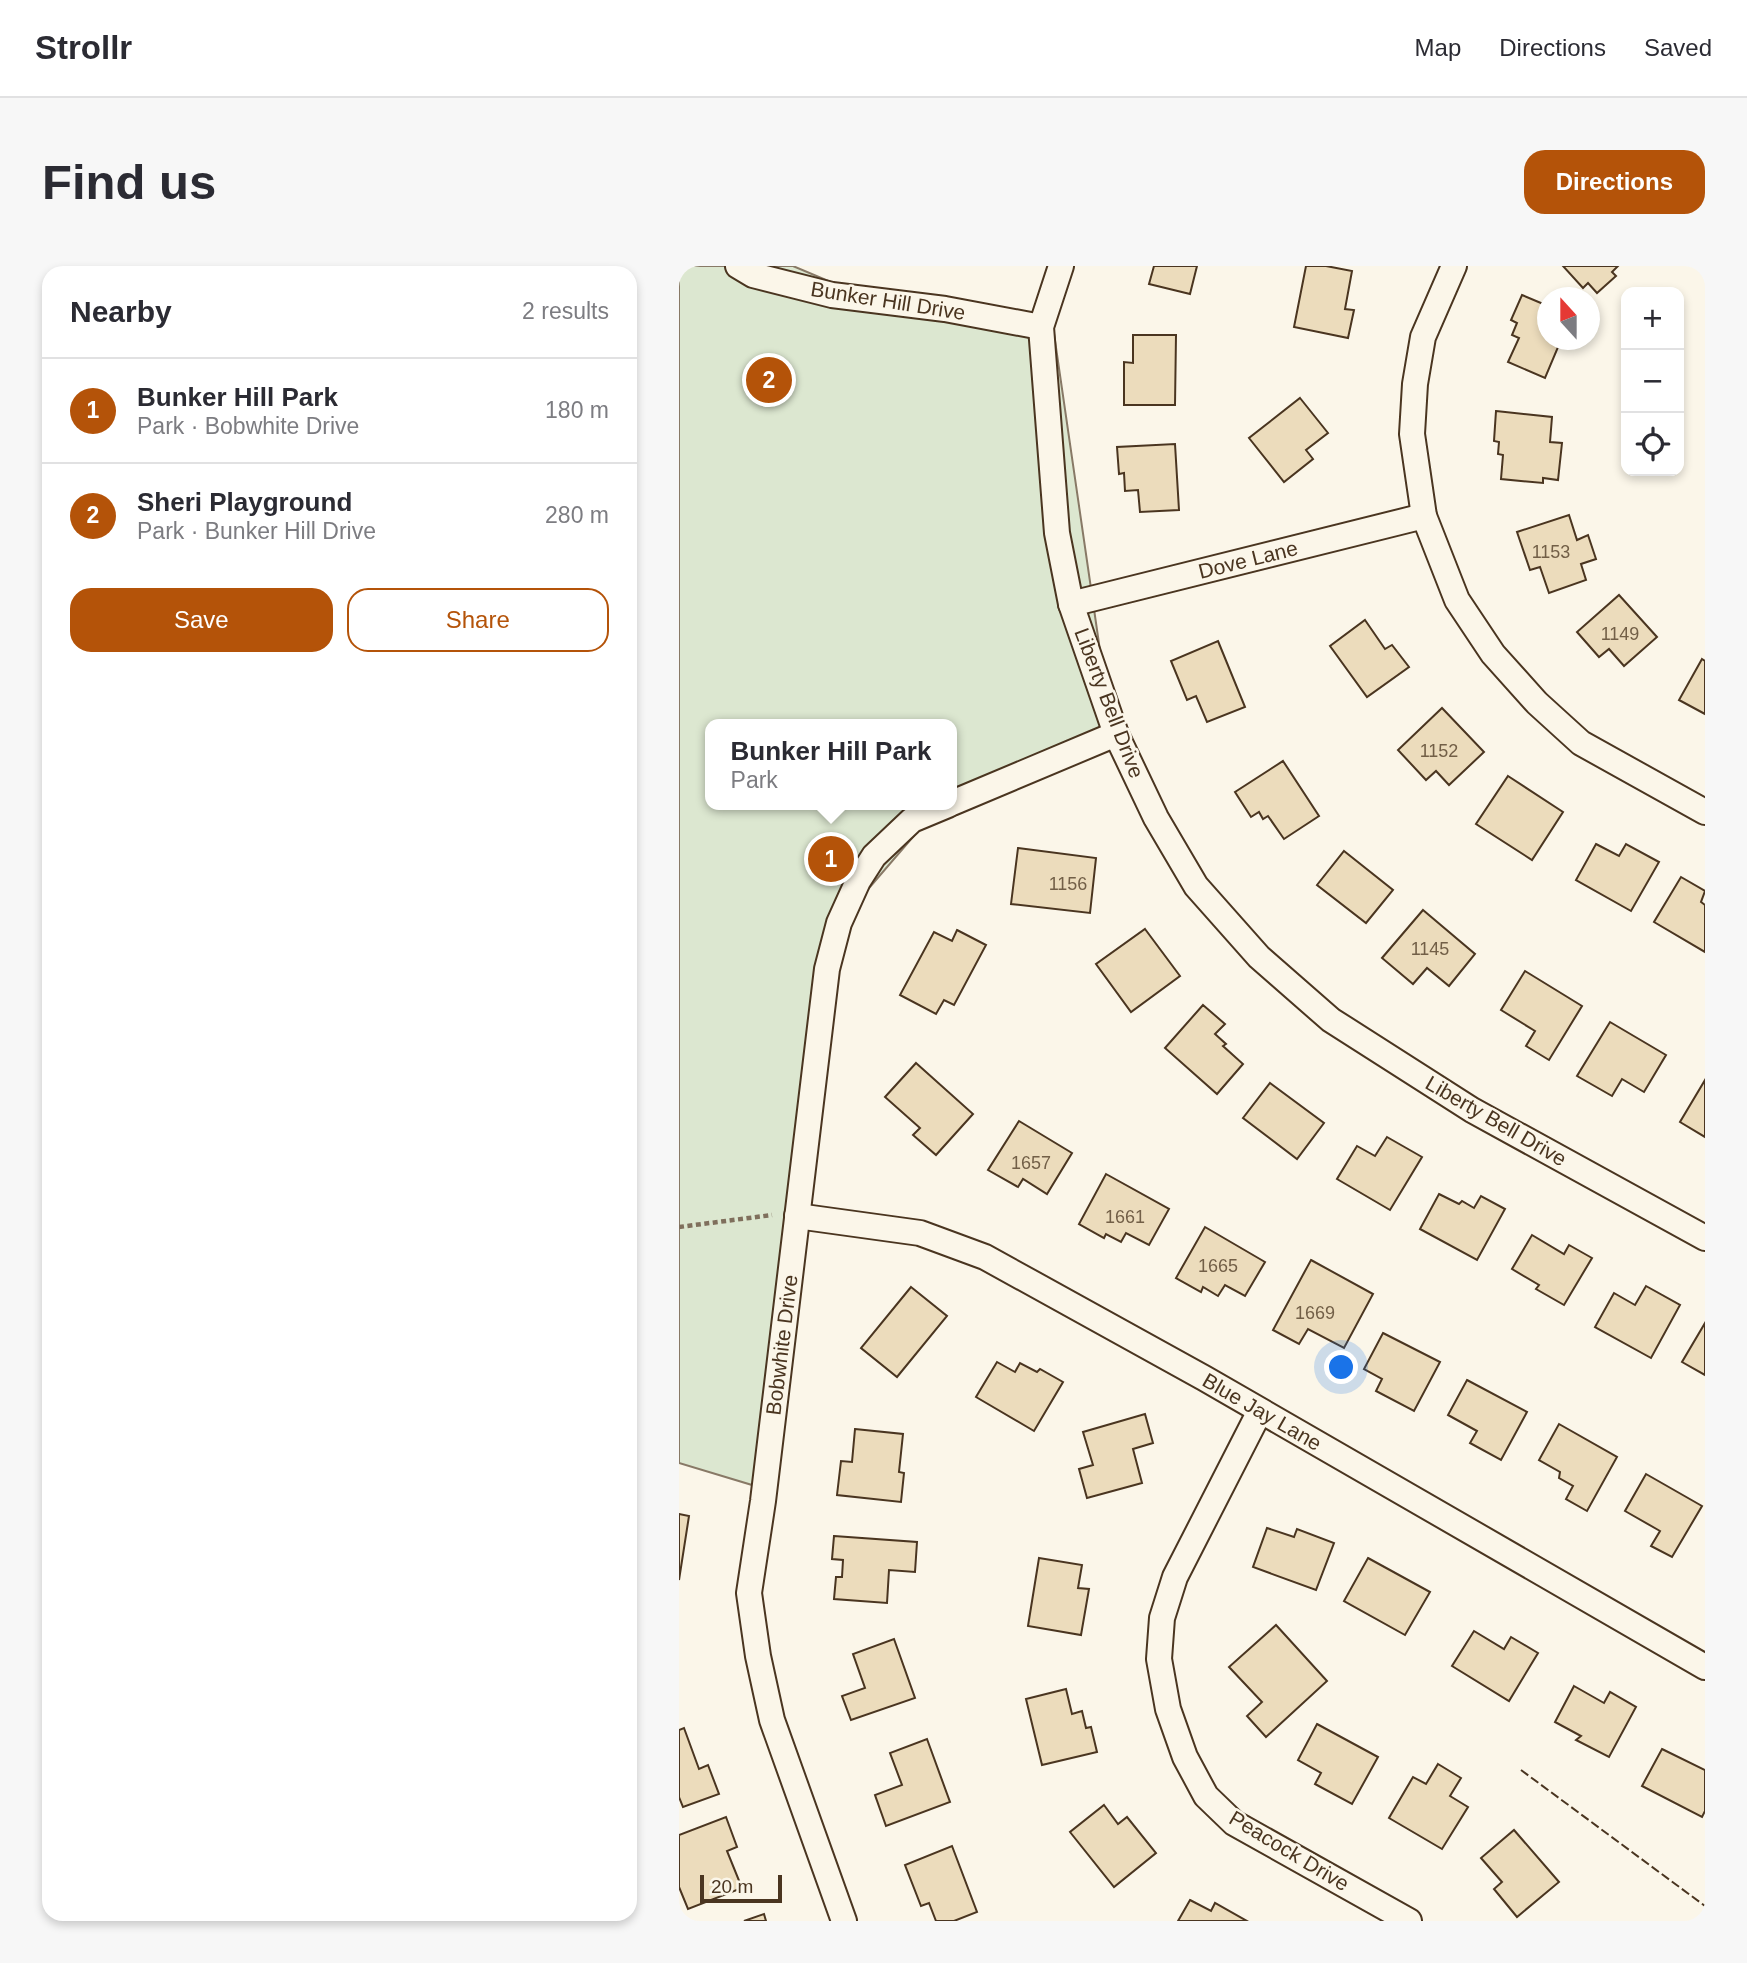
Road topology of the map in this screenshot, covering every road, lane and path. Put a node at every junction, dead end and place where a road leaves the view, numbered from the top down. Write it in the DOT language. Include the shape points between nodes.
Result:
graph roads {
  1 [pos="738,266"];
  2 [pos="1061,266"];
  3 [pos="1454,266"];
  4 [pos="1041,327"];
  5 [pos="1424,516"];
  6 [pos="1072,604"];
  7 [pos="1116,734"];
  8 [pos="957,801"];
  9 [pos="936,810"];
  10 [pos="1705,811"];
  11 [pos="797,1216"];
  12 [pos="679,1227"];
  13 [pos="1705,1238"];
  14 [pos="1260,1411"];
  15 [pos="1705,1667"];
  16 [pos="844,1921"];
  17 [pos="1409,1921"];
  1 -- 4 [label="street, Bunker Hill Drive" via="753,275 832,295"];
  2 -- 4 [label="street, Liberty Bell Drive"];
  3 -- 5 [label="street" via="1423,337 1415,384 1412,434"];
  4 -- 6 [label="street, Liberty Bell Drive" via="1057,533"];
  5 -- 6 [label="street, Dove Lane"];
  5 -- 10 [label="street" via="1457,600 1493,654 1537,703 1581,743"];
  6 -- 7 [label="street, Liberty Bell Drive"];
  7 -- 8 [label="street, Bobwhite Drive"];
  7 -- 13 [label="street, Liberty Bell Drive" via="1156,818 1196,886 1259,957 1331,1020 1472,1110"];
  9 -- 11 [label="street, Bobwhite Drive" via="912,820 874,856 839,923 827,969"];
  11 -- 12 [label="path" via="763,1215"];
  11 -- 14 [label="street, Blue Jay Lane" via="919,1233 985,1257"];
  11 -- 16 [label="street, Bobwhite Drive" via="749,1593 772,1720"];
  14 -- 15 [label="street, Blue Jay Lane"];
  14 -- 17 [label="street, Peacock Drive" via="1175,1577 1162,1618 1159,1659 1168,1709 1185,1757 1206,1796 1234,1823"];
}
